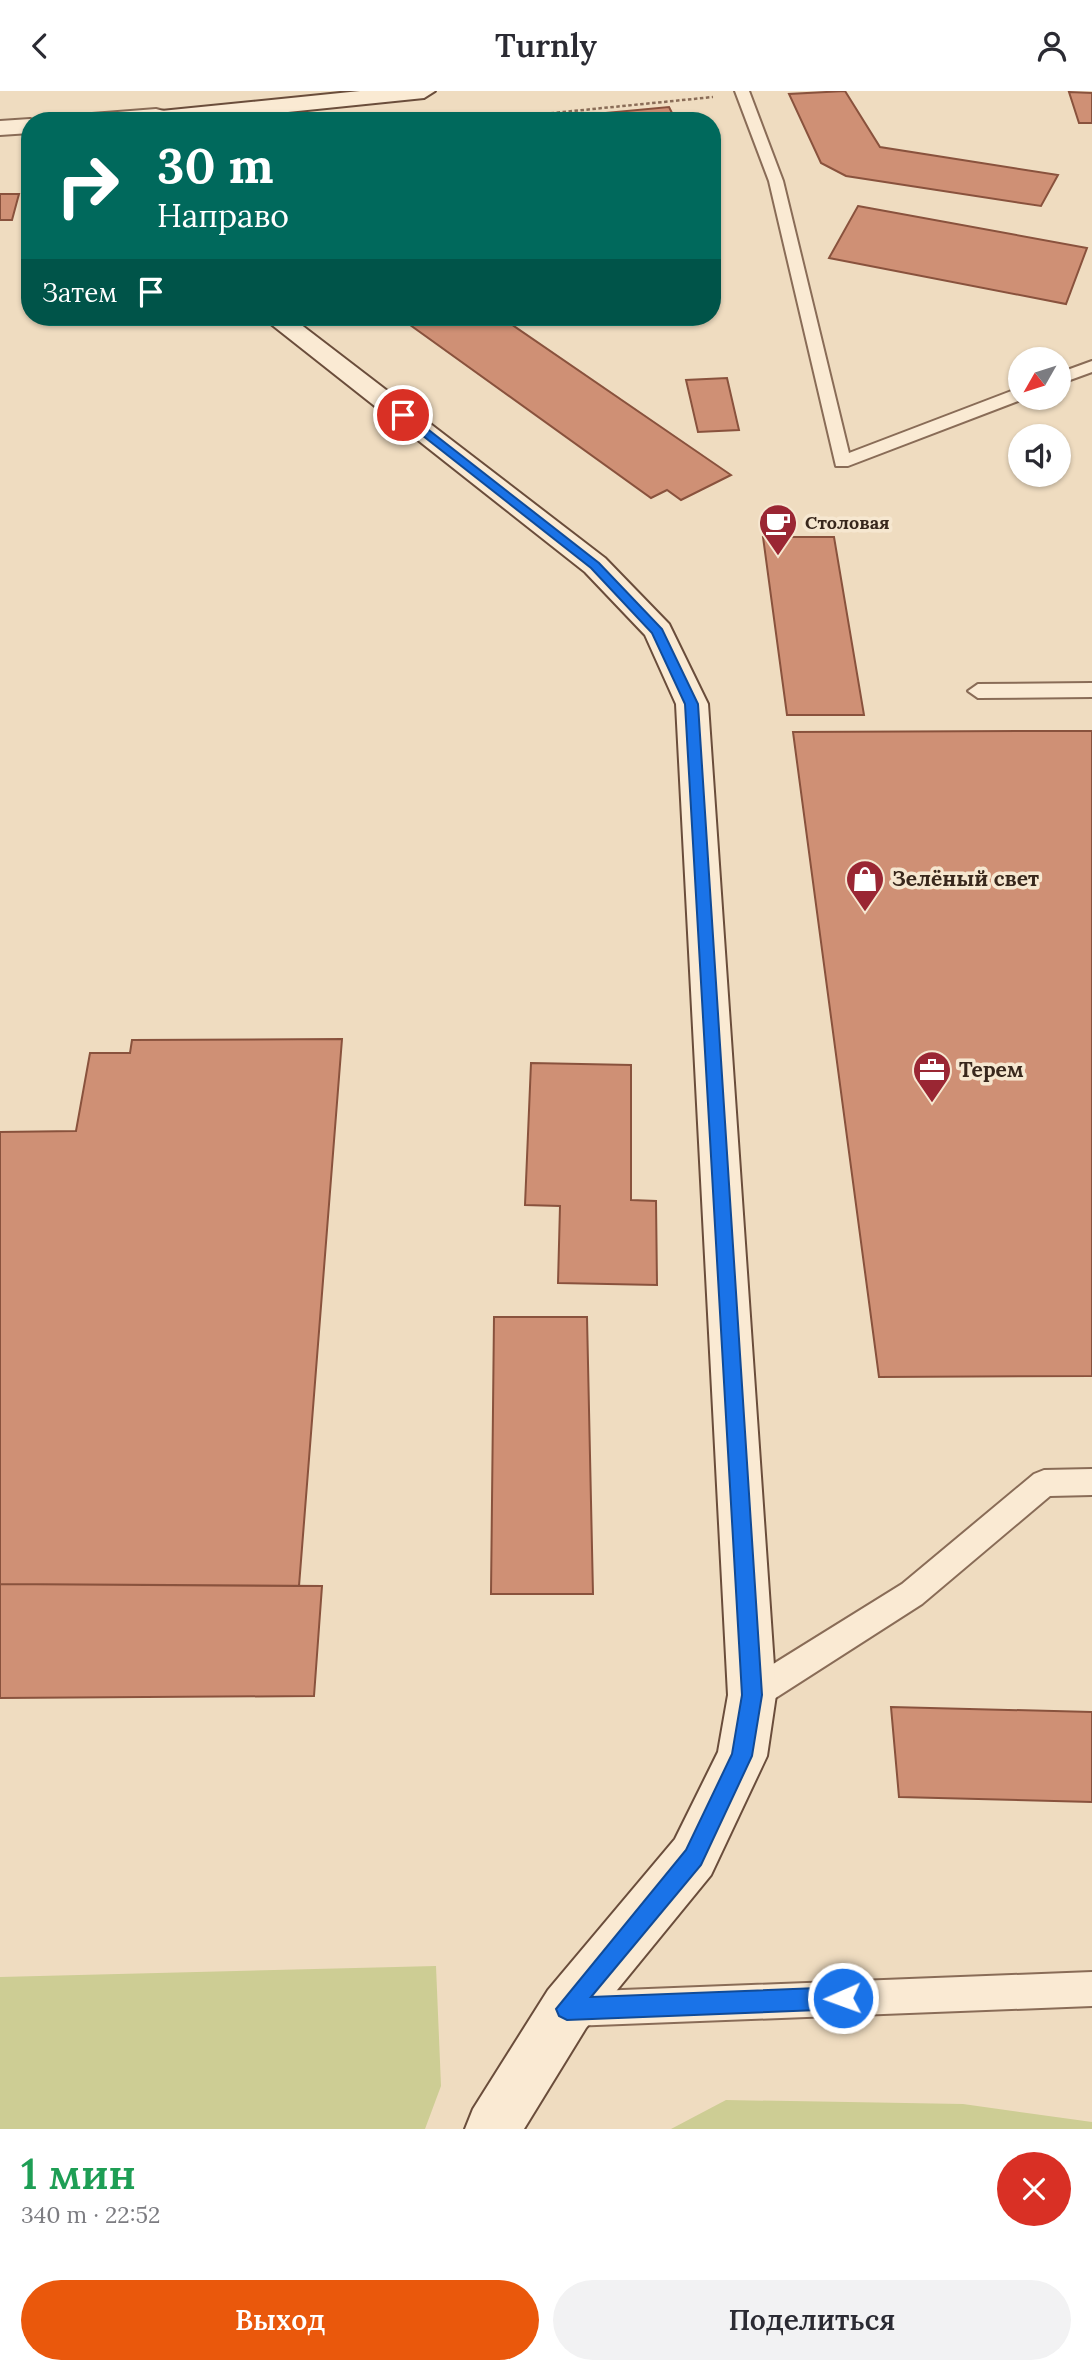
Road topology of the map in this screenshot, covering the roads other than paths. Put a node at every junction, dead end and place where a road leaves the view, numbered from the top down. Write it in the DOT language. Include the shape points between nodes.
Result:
graph roads {
  1 [pos="425,91"];
  2 [pos="744,92"];
  3 [pos="199,112"];
  4 [pos="21,127"];
  5 [pos="0,128"];
  6 [pos="287,326"];
  7 [pos="1092,366"];
  8 [pos="1071,374"];
  9 [pos="1008,399"];
  10 [pos="1092,690"];
  11 [pos="978,691"];
  12 [pos="1092,1482"];
  13 [pos="752,1695"];
  14 [pos="1092,1989"];
  15 [pos="567,2009"];
  16 [pos="493,2129"];
  1 -- 3 [label="main road"];
  2 -- 9 [label="lane" via="776,181 842,462"];
  4 -- 5 [label="main road"];
  6 -- 13 [label="main road" via="595,565 658,631 691,704"];
  7 -- 8 [label="lane"];
  10 -- 11 [label="lane"];
  12 -- 13 [label="lane" via="1044,1483 912,1594"];
  13 -- 15 [label="main road" via="742,1756 693,1857"];
  14 -- 15 [label="lane"];
  15 -- 16 [label="main road"];
}
